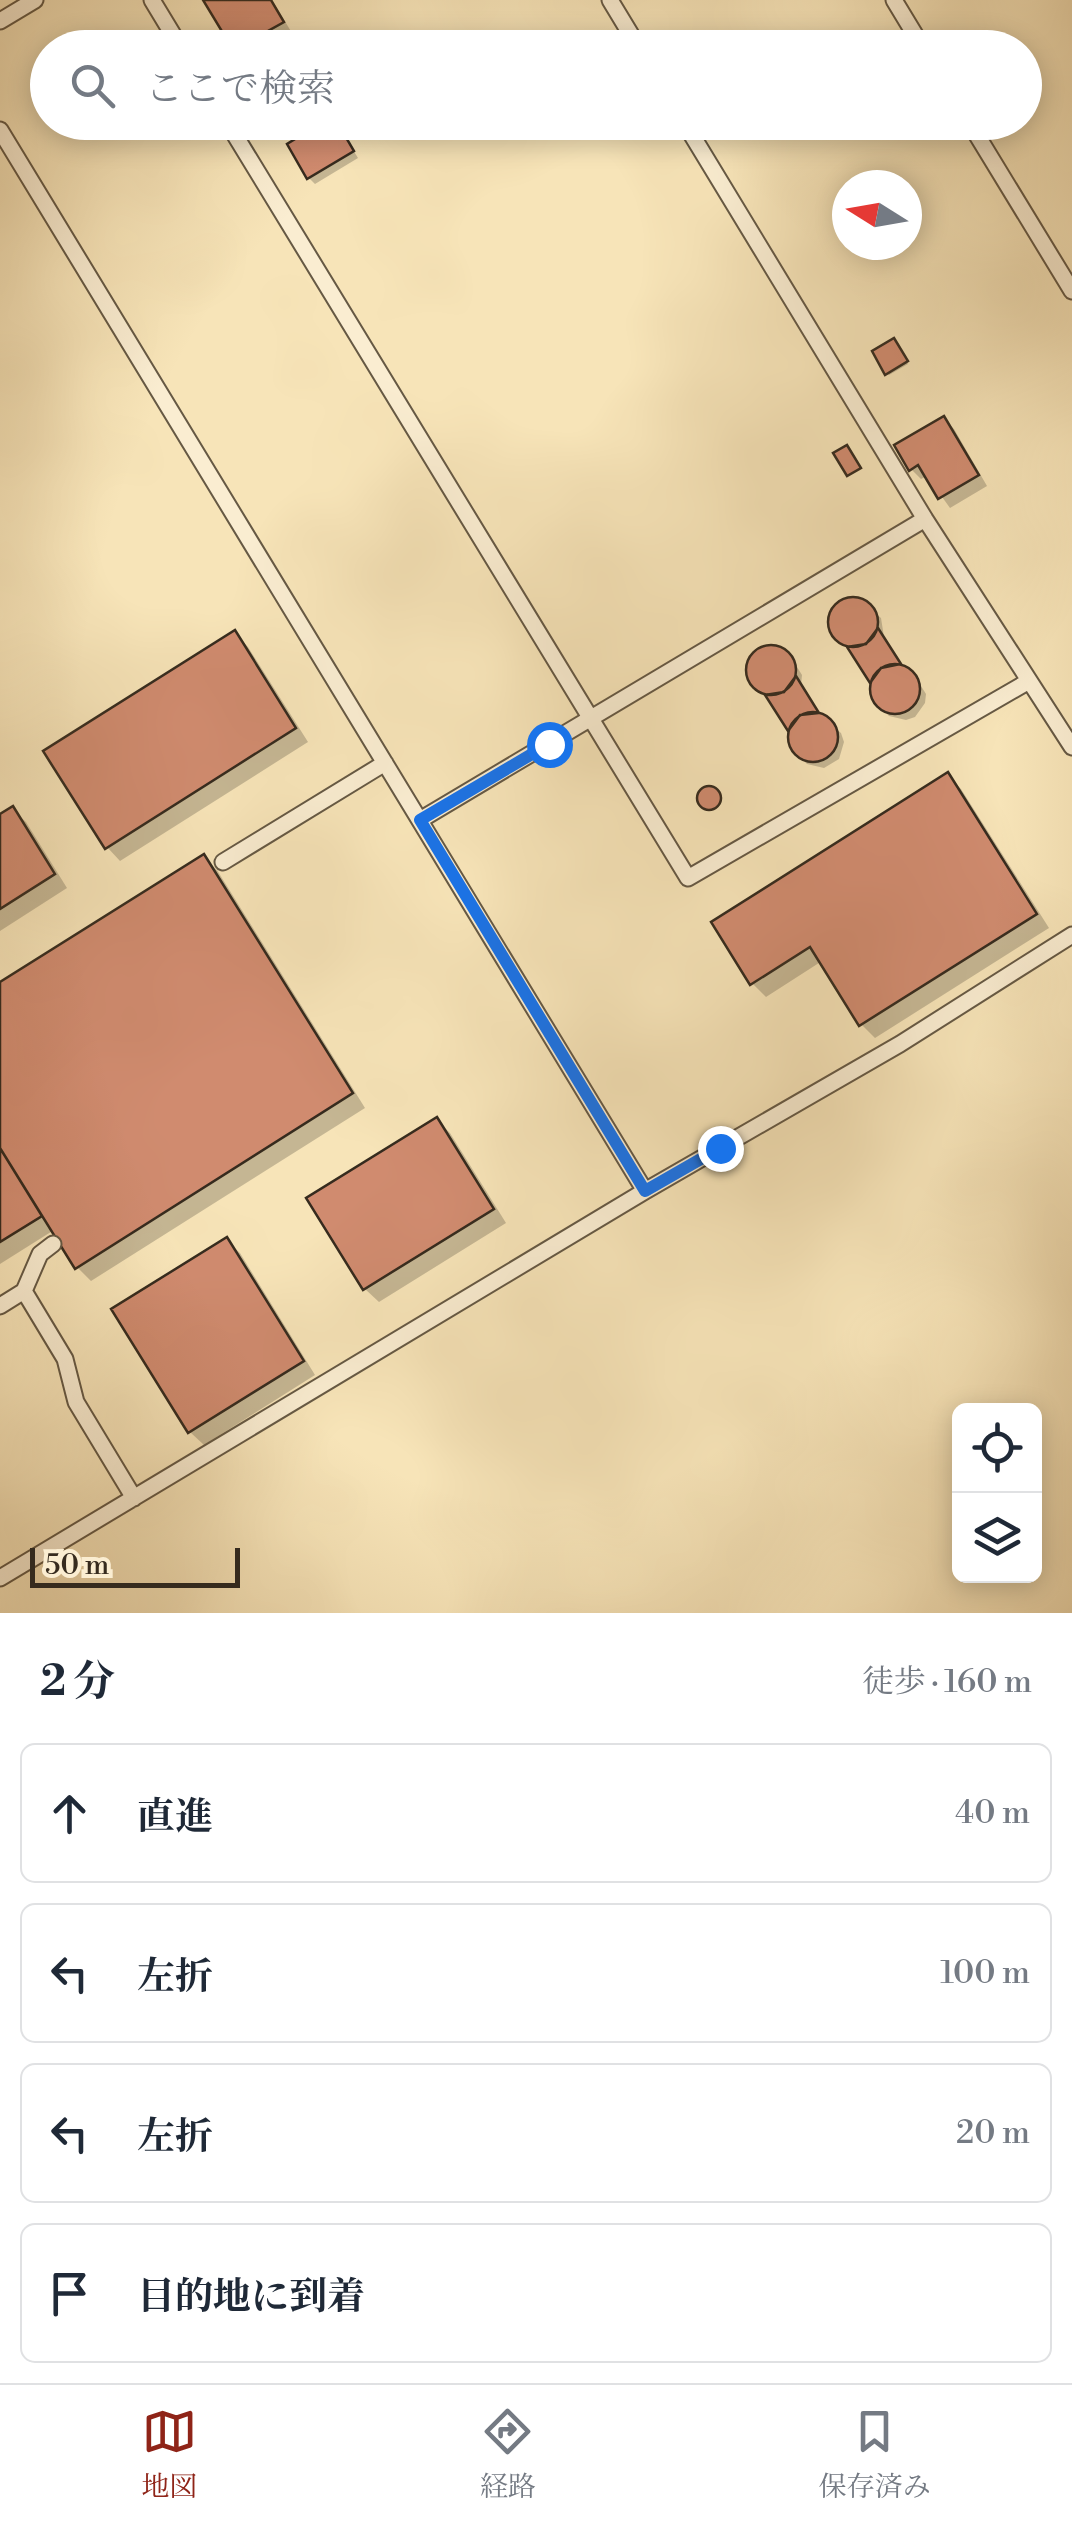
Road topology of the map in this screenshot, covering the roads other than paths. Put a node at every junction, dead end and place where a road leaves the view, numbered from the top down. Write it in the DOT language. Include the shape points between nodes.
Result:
graph roads {
  1 [pos="35,0"];
  2 [pos="152,0"];
  3 [pos="610,0"];
  4 [pos="894,0"];
  5 [pos="0,21"];
  6 [pos="170,30"];
  7 [pos="628,30"];
  8 [pos="912,30"];
  9 [pos="0,130"];
  10 [pos="237,140"];
  11 [pos="695,140"];
  12 [pos="980,140"];
  13 [pos="1072,291"];
  14 [pos="926,520"];
  15 [pos="1030,681"];
  16 [pos="589,720"];
  17 [pos="1072,747"];
  18 [pos="385,763"];
  19 [pos="420,820"];
  20 [pos="224,862"];
  21 [pos="1072,936"];
  22 [pos="645,1191"];
  23 [pos="53,1244"];
  24 [pos="24,1292"];
  25 [pos="0,1306"];
  26 [pos="134,1498"];
  27 [pos="0,1578"];
  1 -- 5 [label="lane"];
  2 -- 6 [label="lane"];
  3 -- 7 [label="lane"];
  4 -- 8 [label="lane"];
  9 -- 18 [label="lane"];
  10 -- 16 [label="lane"];
  11 -- 14 [label="lane"];
  12 -- 13 [label="lane"];
  14 -- 15 [label="lane"];
  14 -- 16 [label="lane"];
  15 -- 16 [label="lane" via="688,878"];
  15 -- 17 [label="lane"];
  16 -- 19 [label="lane"];
  18 -- 19 [label="lane"];
  18 -- 20 [label="lane"];
  19 -- 22 [label="lane"];
  21 -- 22 [label="lane"];
  22 -- 26 [label="lane"];
  23 -- 24 [label="lane" via="40,1254"];
  24 -- 25 [label="lane"];
  24 -- 26 [label="lane" via="65,1358 76,1402"];
  26 -- 27 [label="lane"];
}
